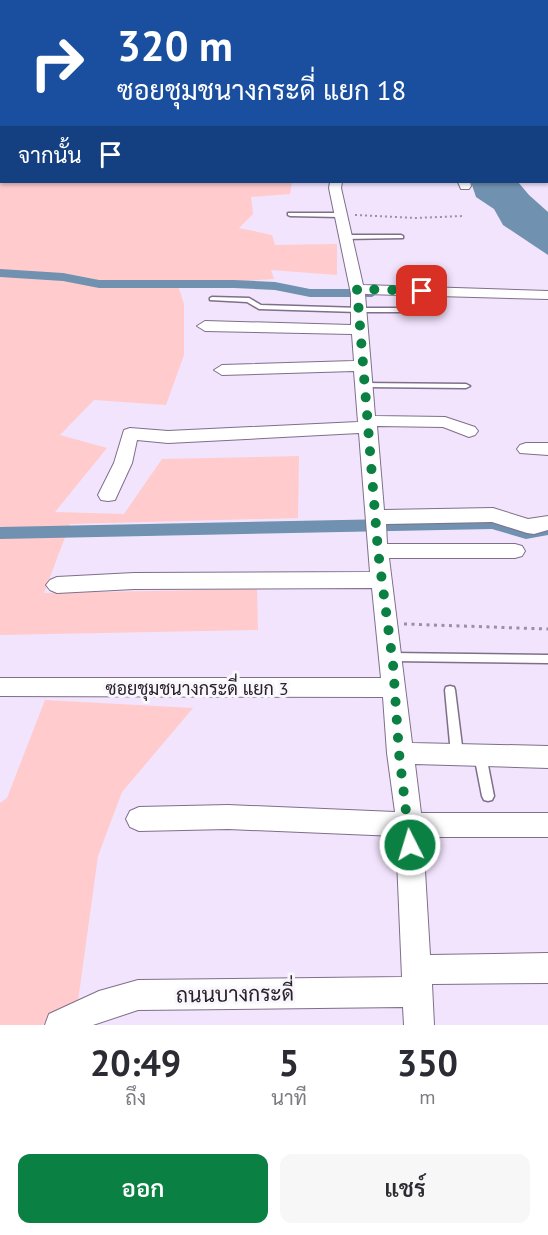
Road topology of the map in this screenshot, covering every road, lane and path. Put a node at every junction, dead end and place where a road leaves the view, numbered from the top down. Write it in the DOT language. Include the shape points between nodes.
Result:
graph roads {
  1 [pos="336,183"];
  2 [pos="290,214"];
  3 [pos="340,214"];
  4 [pos="464,216"];
  5 [pos="344,237"];
  6 [pos="401,237"];
  7 [pos="548,295"];
  8 [pos="212,299"];
  9 [pos="358,299"];
  10 [pos="432,310"];
  11 [pos="205,326"];
  12 [pos="359,330"];
  13 [pos="363,366"];
  14 [pos="222,370"];
  15 [pos="365,385"];
  16 [pos="466,386"];
  17 [pos="369,424"];
  18 [pos="469,431"];
  19 [pos="548,449"];
  20 [pos="526,450"];
  21 [pos="108,495"];
  22 [pos="548,523"];
  23 [pos="377,529"];
  24 [pos="515,552"];
  25 [pos="382,580"];
  26 [pos="57,585"];
  27 [pos="387,624"];
  28 [pos="548,628"];
  29 [pos="392,657"];
  30 [pos="548,659"];
  31 [pos="0,687"];
  32 [pos="395,688"];
  33 [pos="450,690"];
  34 [pos="399,753"];
  35 [pos="468,755"];
  36 [pos="548,757"];
  37 [pos="488,796"];
  38 [pos="139,819"];
  39 [pos="409,825"];
  40 [pos="548,825"];
  41 [pos="548,968"];
  42 [pos="416,981"];
  43 [pos="60,1025"];
  44 [pos="419,1025"];
  1 -- 3 [label="street"];
  2 -- 3 [label="lane"];
  3 -- 4 [label="path"];
  3 -- 5 [label="street"];
  5 -- 6 [label="lane"];
  5 -- 9 [label="street"];
  7 -- 9 [label="street"];
  8 -- 9 [label="lane" via="249,300 259,307"];
  9 -- 10 [label="lane"];
  9 -- 12 [label="street"];
  11 -- 12 [label="street"];
  12 -- 13 [label="street"];
  13 -- 14 [label="street"];
  13 -- 15 [label="street"];
  15 -- 16 [label="lane"];
  15 -- 17 [label="street"];
  17 -- 18 [label="street" via="446,422"];
  17 -- 21 [label="street" via="168,437 130,434 123,464"];
  17 -- 23 [label="street"];
  19 -- 20 [label="street"];
  22 -- 23 [label="street" via="527,526 493,515"];
  23 -- 24 [label="street"];
  23 -- 25 [label="street"];
  25 -- 26 [label="street"];
  25 -- 27 [label="street"];
  27 -- 28 [label="path"];
  27 -- 29 [label="street"];
  29 -- 30 [label="lane"];
  29 -- 32 [label="street"];
  31 -- 32 [label="street, ซอยชุมชนางกระดี่ แยก 3"];
  32 -- 34 [label="street"];
  33 -- 35 [label="lane"];
  34 -- 35 [label="street"];
  34 -- 39 [label="street"];
  35 -- 36 [label="street"];
  35 -- 37 [label="lane"];
  38 -- 39 [label="street" via="228,817"];
  39 -- 40 [label="street"];
  39 -- 42 [label="street"];
  41 -- 42 [label="street, ถนนบางกระดี่"];
  42 -- 43 [label="street, ถนนบางกระดี่" via="138,995 99,1006"];
  42 -- 44 [label="street"];
}
